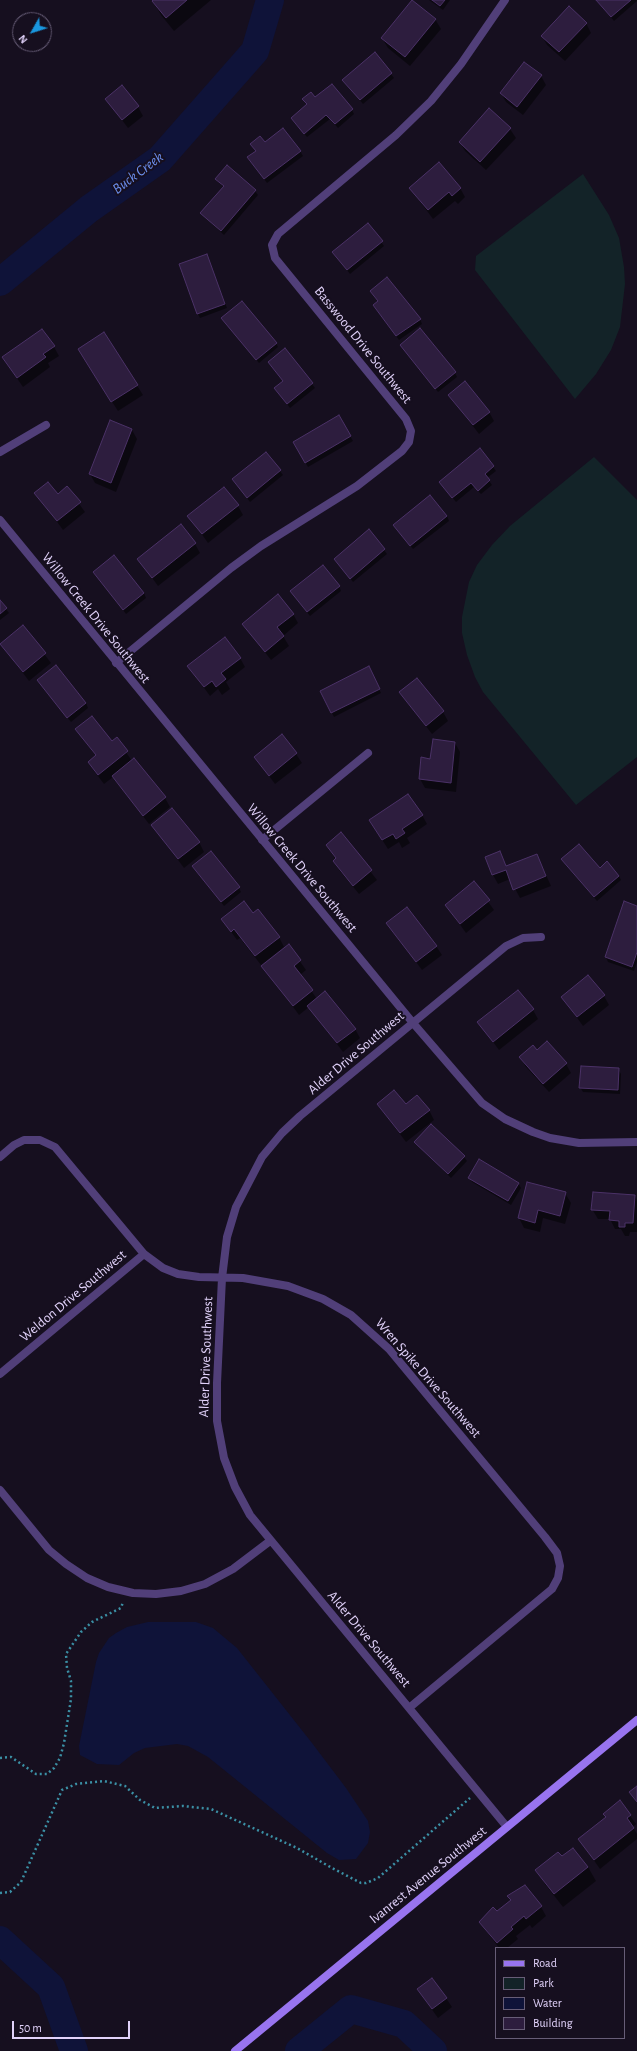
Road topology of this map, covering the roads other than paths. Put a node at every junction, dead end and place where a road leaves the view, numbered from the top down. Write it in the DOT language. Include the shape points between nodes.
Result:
graph roads {
  1 [pos="505,0"];
  2 [pos="46,425"];
  3 [pos="0,452"];
  4 [pos="0,520"];
  5 [pos="116,663"];
  6 [pos="368,753"];
  7 [pos="262,840"];
  8 [pos="541,936"];
  9 [pos="413,1023"];
  10 [pos="637,1142"];
  11 [pos="0,1157"];
  12 [pos="144,1254"];
  13 [pos="222,1278"];
  14 [pos="0,1374"];
  15 [pos="0,1490"];
  16 [pos="270,1541"];
  17 [pos="409,1708"];
  18 [pos="637,1720"];
  19 [pos="507,1827"];
  20 [pos="235,2051"];
  1 -- 5 [label="street, Basswood Drive Southwest" via="461,64 431,101 396,135 278,234 272,245 275,258 406,419 411,431 409,442 402,451 357,486 261,546 231,568"];
  2 -- 3 [label="street"];
  4 -- 5 [label="street, Willow Creek Drive Southwest"];
  5 -- 7 [label="street, Willow Creek Drive Southwest"];
  6 -- 7 [label="street"];
  7 -- 9 [label="street, Willow Creek Drive Southwest"];
  8 -- 9 [label="street, Alder Drive Southwest" via="523,938 506,946"];
  9 -- 10 [label="street, Willow Creek Drive Southwest" via="473,1093 494,1113 505,1119 533,1132 564,1141 592,1144"];
  9 -- 13 [label="street, Alder Drive Southwest" via="300,1116 262,1157 233,1215 227,1237"];
  11 -- 12 [label="street, Wren Spike Drive Southwest" via="24,1140 40,1140 62,1152"];
  12 -- 13 [label="street, Wren Spike Drive Southwest" via="162,1268 178,1274"];
  12 -- 14 [label="street, Weldon Drive Southwest"];
  13 -- 16 [label="street, Alder Drive Southwest" via="216,1403 220,1439 235,1487 250,1515"];
  13 -- 17 [label="street, Wren Spike Drive Southwest" via="257,1279 298,1289 337,1306 363,1324 402,1364 556,1553 560,1572 556,1584 546,1595"];
  15 -- 16 [label="street" via="49,1550 66,1564 87,1578 126,1592 156,1594 193,1588 233,1569"];
  16 -- 17 [label="street, Alder Drive Southwest"];
  17 -- 19 [label="street, Alder Drive Southwest"];
  18 -- 19 [label="street, Ivanrest Avenue Southwest"];
  19 -- 20 [label="street, Ivanrest Avenue Southwest"];
}
